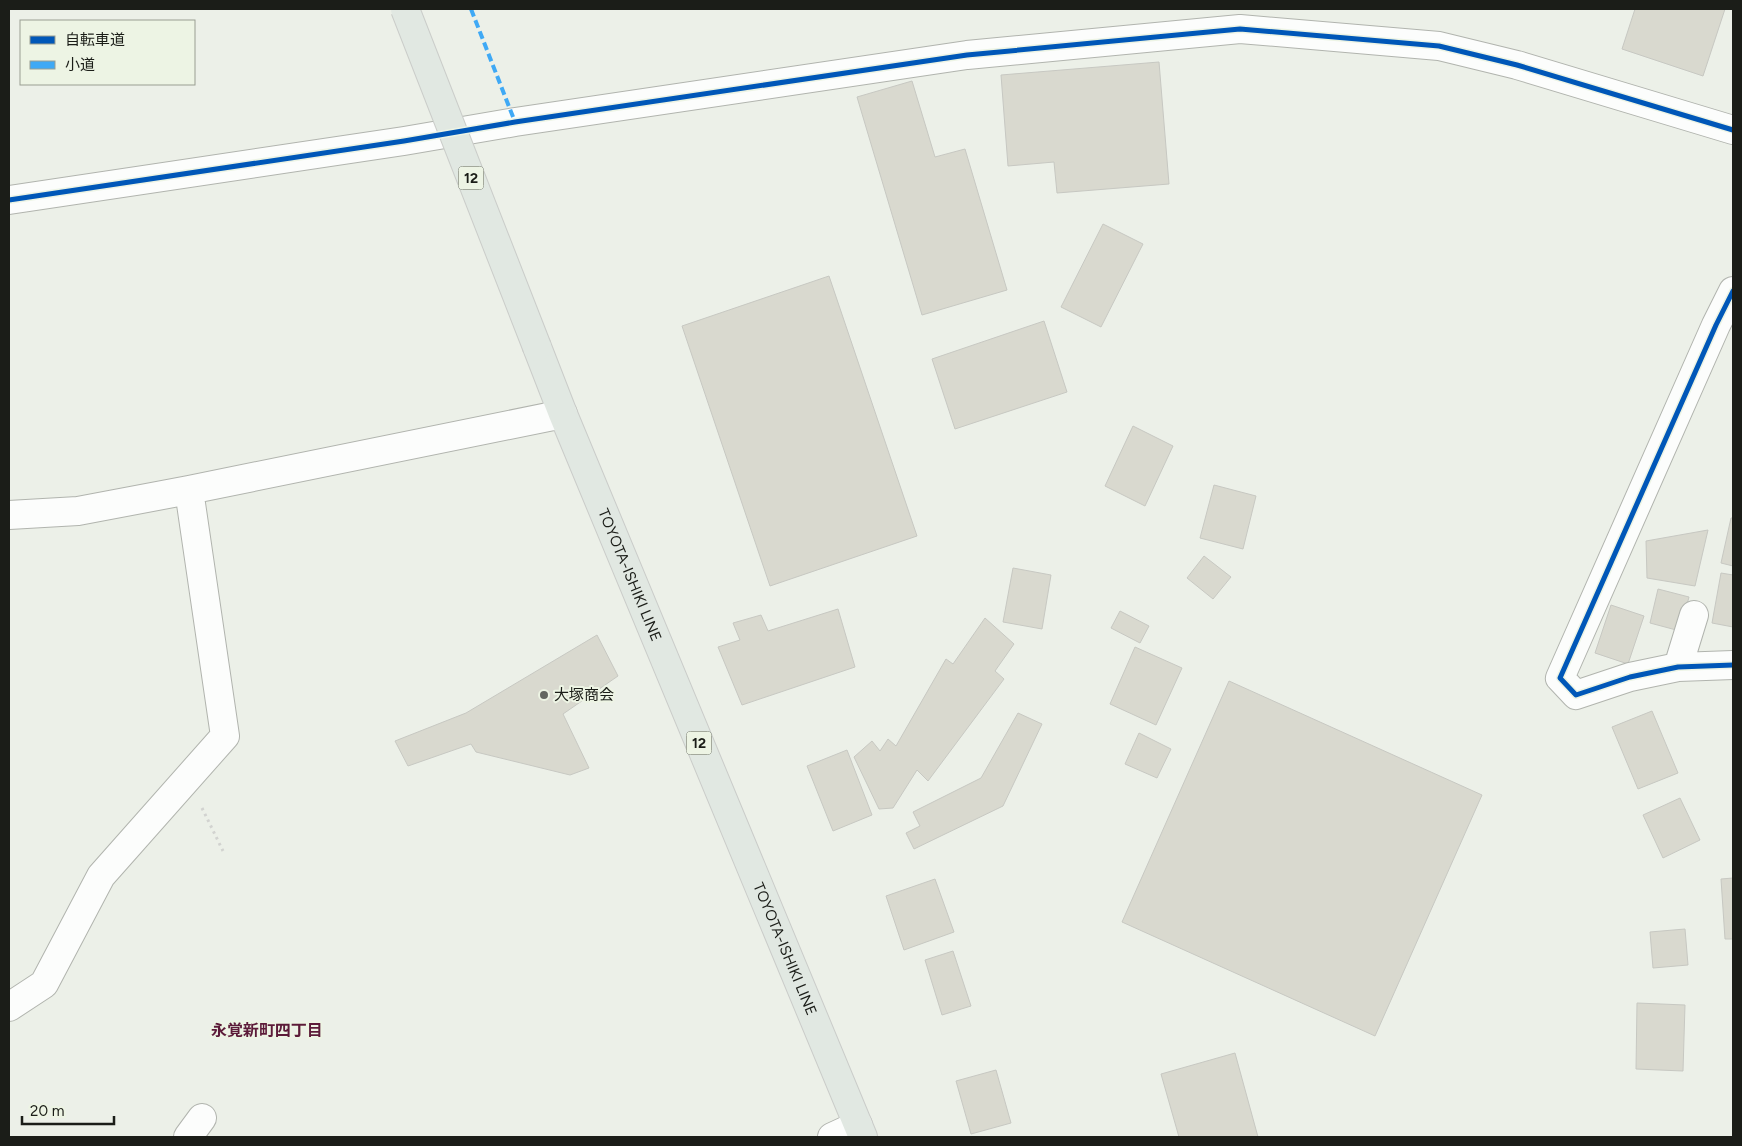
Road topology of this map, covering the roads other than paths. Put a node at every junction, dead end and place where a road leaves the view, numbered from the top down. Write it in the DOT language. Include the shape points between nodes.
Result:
graph roads {
  1 [pos="405,9"];
  2 [pos="1244,19"];
  3 [pos="1733,130"];
  4 [pos="9,200"];
  5 [pos="1733,290"];
  6 [pos="1725,328"];
  7 [pos="563,414"];
  8 [pos="189,490"];
  9 [pos="9,515"];
  10 [pos="1694,615"];
  11 [pos="1733,665"];
  12 [pos="1678,667"];
  13 [pos="9,1007"];
  14 [pos="860,1131"];
  15 [pos="832,1137"];
  1 -- 7 [label="main road, TOYOTA-ISHIKI LINE / 12, bridge"];
  2 -- 3 [label="street" via="1439,46 1517,65"];
  2 -- 4 [label="street" via="967,55"];
  5 -- 6 [label="street"];
  6 -- 12 [label="street" via="1560,678 1576,695 1630,677"];
  7 -- 8 [label="street"];
  7 -- 14 [label="main road, TOYOTA-ISHIKI LINE / 12"];
  8 -- 9 [label="street" via="78,511"];
  8 -- 13 [label="street" via="225,736 101,876 44,984"];
  10 -- 12 [label="street"];
  11 -- 12 [label="street"];
  14 -- 15 [label="street"];
}
